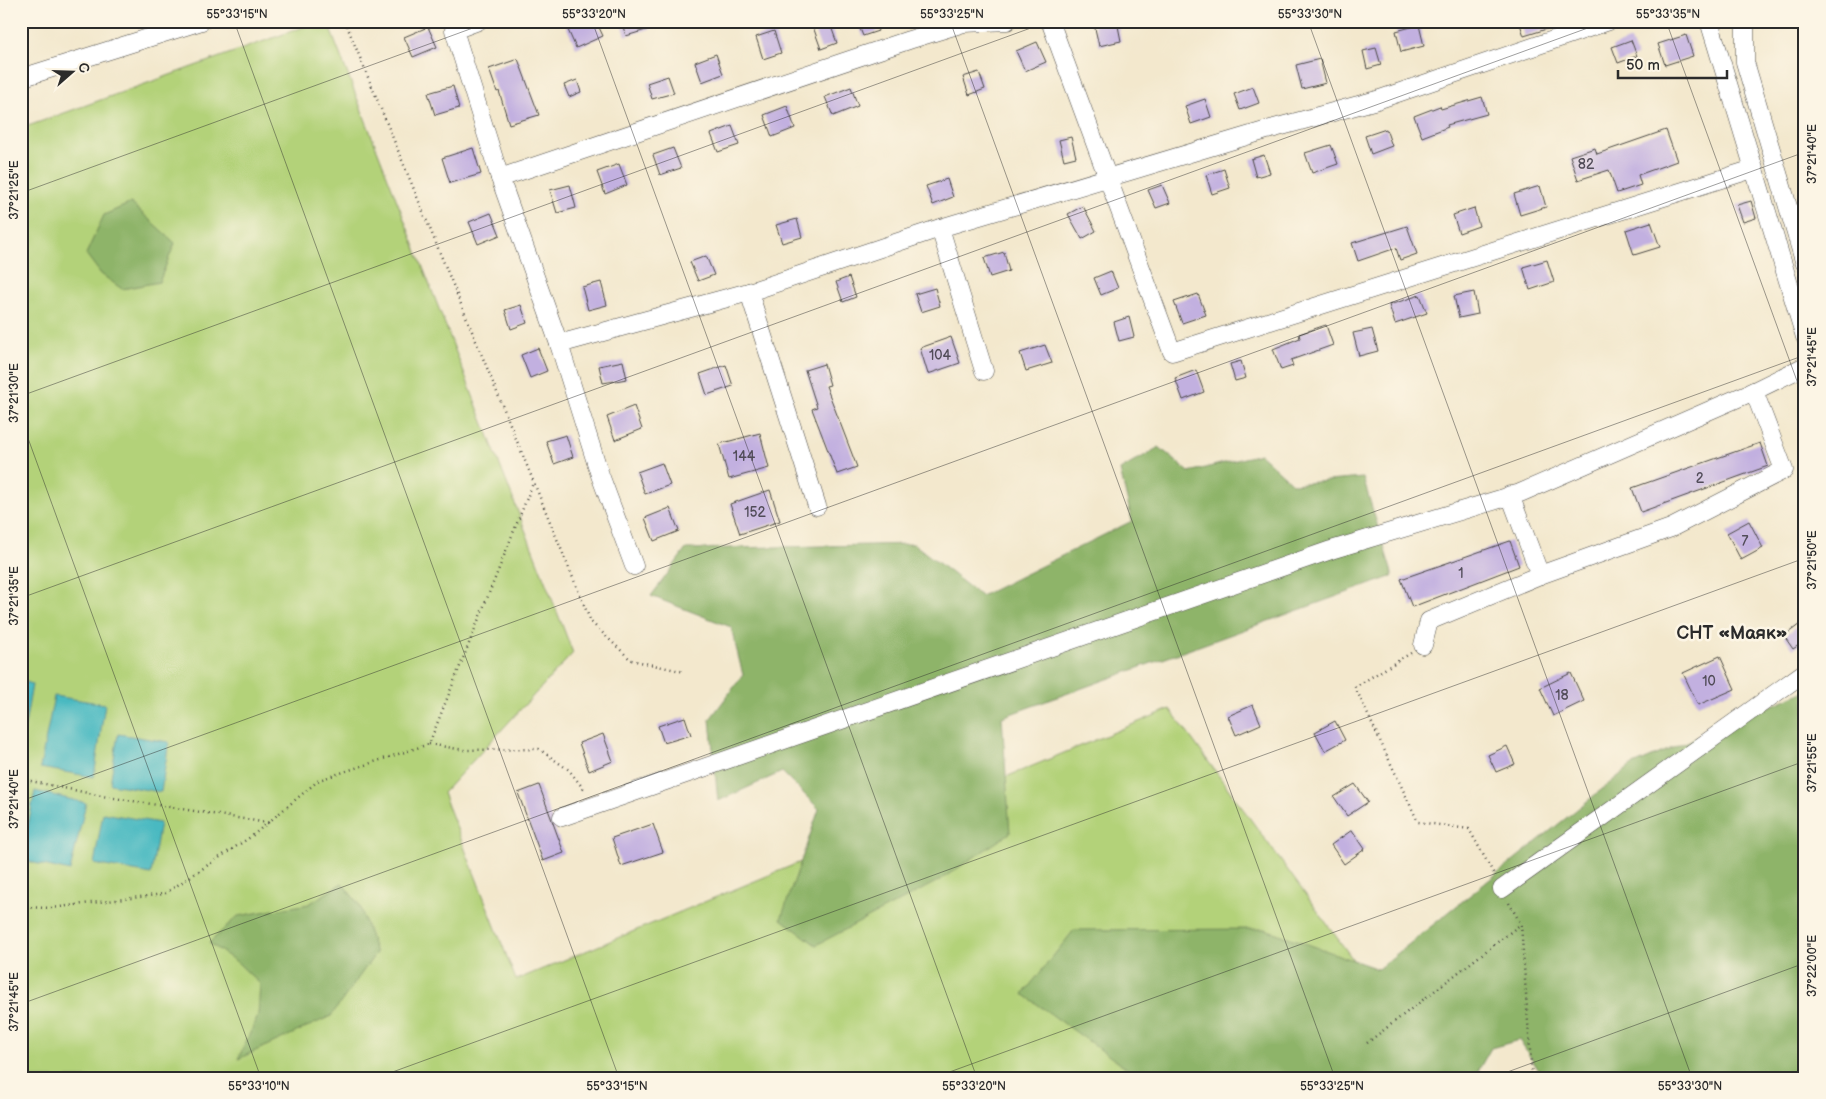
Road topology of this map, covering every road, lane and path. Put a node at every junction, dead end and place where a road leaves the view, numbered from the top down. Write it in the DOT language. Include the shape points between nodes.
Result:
graph roads {
  1 [pos="202,21"];
  2 [pos="345,21"];
  3 [pos="478,21"];
  4 [pos="1007,21"];
  5 [pos="1050,21"];
  6 [pos="1609,21"];
  7 [pos="1710,21"];
  8 [pos="1745,21"];
  9 [pos="21,78"];
  10 [pos="1753,169"];
  11 [pos="500,178"];
  12 [pos="1107,178"];
  13 [pos="940,228"];
  14 [pos="1805,264"];
  15 [pos="749,292"];
  16 [pos="1805,337"];
  17 [pos="559,344"];
  18 [pos="1805,366"];
  19 [pos="984,371"];
  20 [pos="1754,391"];
  21 [pos="534,481"];
  22 [pos="1510,495"];
  23 [pos="817,506"];
  24 [pos="634,566"];
  25 [pos="1540,575"];
  26 [pos="1423,645"];
  27 [pos="685,672"];
  28 [pos="1805,672"];
  29 [pos="429,744"];
  30 [pos="21,779"];
  31 [pos="597,805"];
  32 [pos="562,817"];
  33 [pos="268,823"];
  34 [pos="1502,889"];
  35 [pos="21,907"];
  36 [pos="1521,924"];
  37 [pos="1367,1043"];
  38 [pos="1532,1078"];
  1 -- 9 [label="street"];
  2 -- 21 [label="path"];
  3 -- 11 [label="street" via="454,30"];
  4 -- 11 [label="street" via="964,23 908,40"];
  5 -- 12 [label="street"];
  6 -- 12 [label="street" via="1377,100"];
  7 -- 10 [label="street"];
  8 -- 14 [label="street" via="1744,62"];
  10 -- 12 [label="street" via="1172,352"];
  10 -- 16 [label="street"];
  11 -- 17 [label="street"];
  12 -- 13 [label="street"];
  13 -- 15 [label="street"];
  13 -- 19 [label="street"];
  15 -- 17 [label="street"];
  15 -- 23 [label="street"];
  17 -- 24 [label="street" via="600,475"];
  18 -- 20 [label="street"];
  20 -- 22 [label="street"];
  20 -- 25 [label="street" via="1784,470 1671,528"];
  21 -- 27 [label="path" via="592,622 631,660"];
  21 -- 29 [label="path"];
  22 -- 25 [label="street"];
  22 -- 31 [label="street" via="1331,550"];
  25 -- 26 [label="street" via="1429,621"];
  26 -- 34 [label="path" via="1355,687 1418,822 1470,829"];
  28 -- 34 [label="street"];
  29 -- 31 [label="path" via="464,750 539,749 569,770"];
  29 -- 33 [label="path" via="318,780"];
  30 -- 33 [label="path" via="102,796"];
  31 -- 32 [label="street"];
  33 -- 35 [label="path" via="164,894 51,908"];
  34 -- 36 [label="path"];
  36 -- 37 [label="path"];
  36 -- 38 [label="path"];
}
